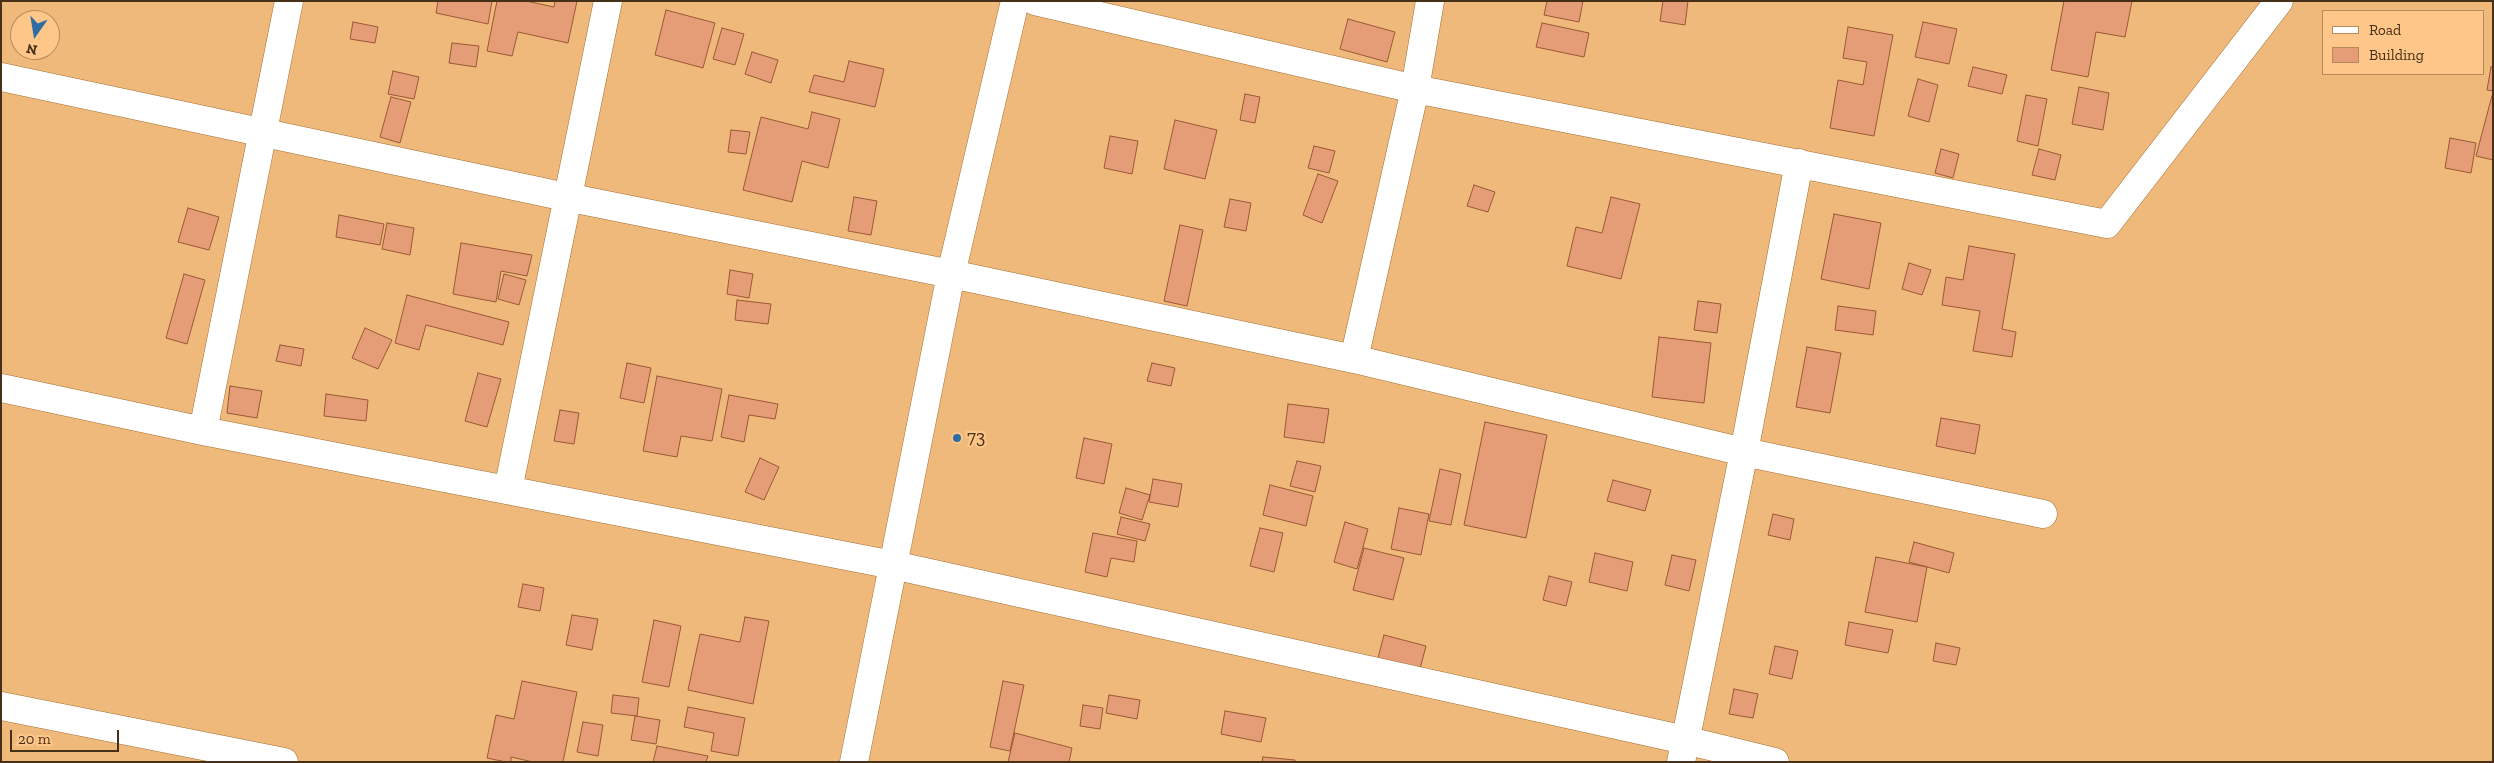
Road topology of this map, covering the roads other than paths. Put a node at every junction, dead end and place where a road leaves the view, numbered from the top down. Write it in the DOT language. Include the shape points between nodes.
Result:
graph roads {
  1 [pos="289,1"];
  2 [pos="608,1"];
  3 [pos="1015,1"];
  4 [pos="1035,1"];
  5 [pos="1430,1"];
  6 [pos="2279,1"];
  7 [pos="1,76"];
  8 [pos="1414,89"];
  9 [pos="263,132"];
  10 [pos="1799,164"];
  11 [pos="566,197"];
  12 [pos="951,274"];
  13 [pos="1354,359"];
  14 [pos="1,388"];
  15 [pos="203,431"];
  16 [pos="1744,452"];
  17 [pos="508,490"];
  18 [pos="2043,514"];
  19 [pos="893,565"];
  20 [pos="1,706"];
  21 [pos="1683,751"];
  22 [pos="284,762"];
  23 [pos="854,762"];
  24 [pos="1775,762"];
  1 -- 9 [label="street"];
  2 -- 11 [label="street"];
  3 -- 12 [label="street"];
  4 -- 8 [label="street"];
  5 -- 8 [label="street"];
  6 -- 10 [label="street" via="2107,224"];
  7 -- 9 [label="street"];
  8 -- 10 [label="street"];
  8 -- 13 [label="street"];
  9 -- 11 [label="street"];
  9 -- 15 [label="street"];
  10 -- 16 [label="street"];
  11 -- 12 [label="street"];
  11 -- 17 [label="street"];
  12 -- 13 [label="street"];
  12 -- 19 [label="street"];
  13 -- 16 [label="street"];
  14 -- 15 [label="street"];
  15 -- 17 [label="street"];
  16 -- 18 [label="street"];
  16 -- 21 [label="street"];
  17 -- 19 [label="street"];
  19 -- 21 [label="street"];
  19 -- 23 [label="street"];
  20 -- 22 [label="street"];
  21 -- 24 [label="street"];
}
